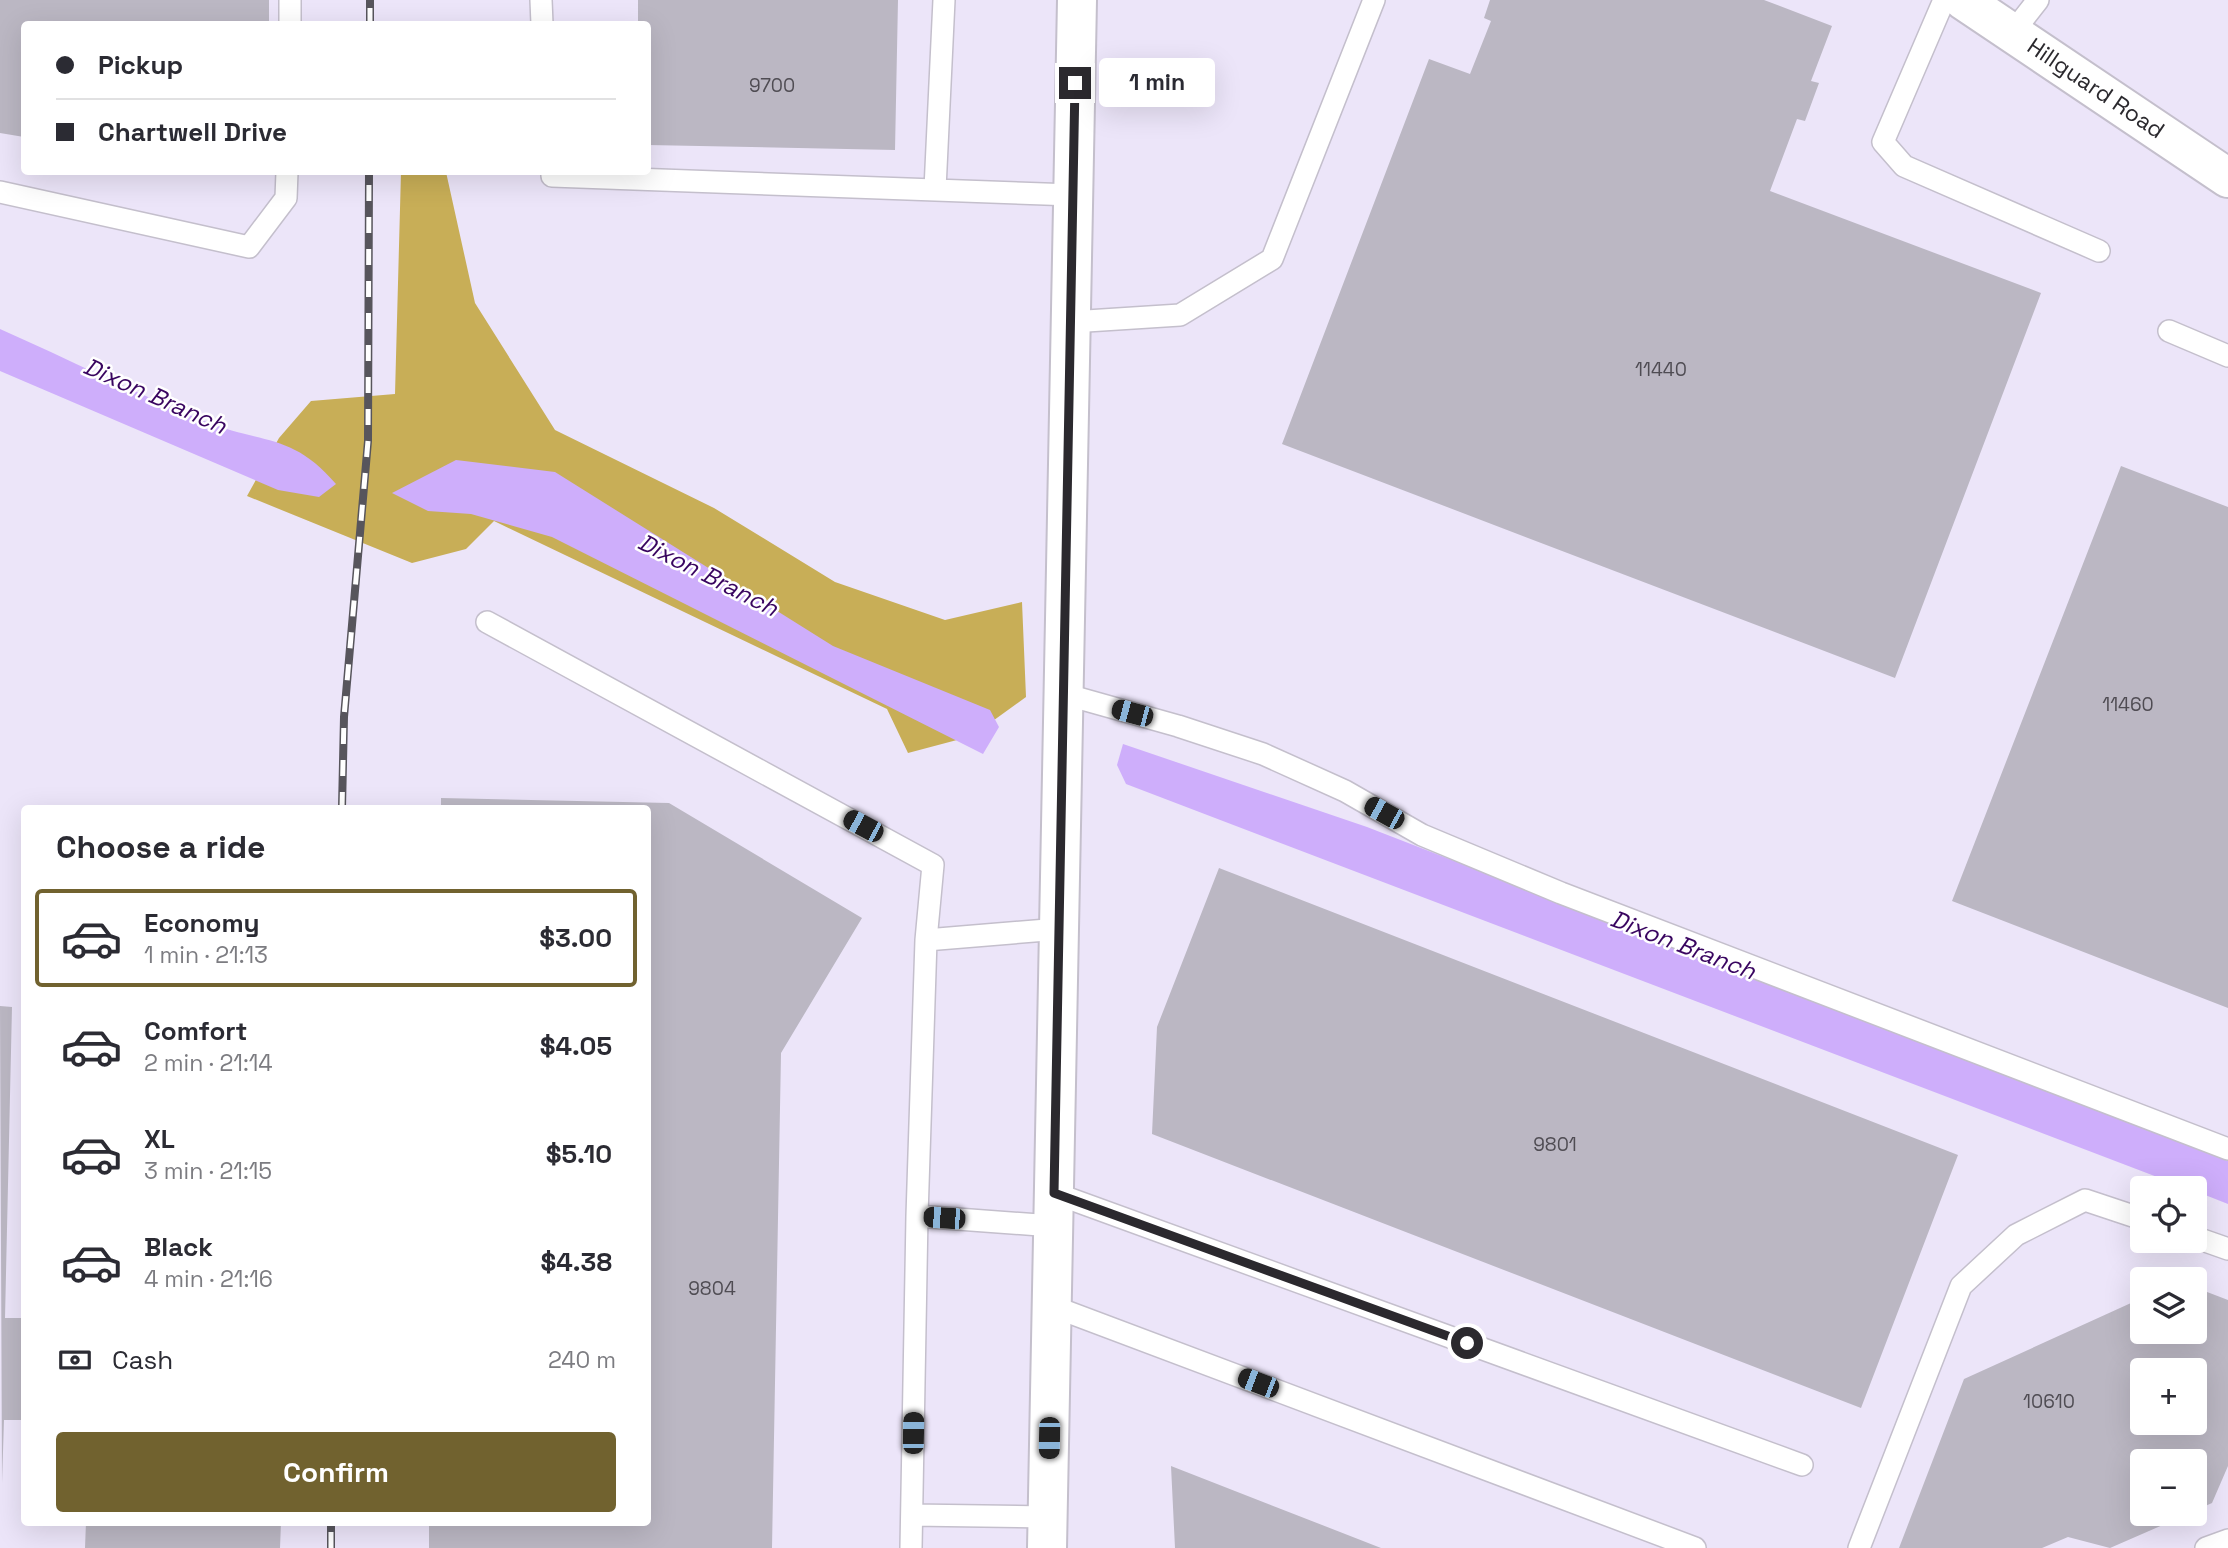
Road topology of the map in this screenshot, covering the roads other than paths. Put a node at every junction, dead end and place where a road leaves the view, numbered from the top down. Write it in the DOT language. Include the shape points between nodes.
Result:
graph roads {
  1 [pos="290,0"];
  2 [pos="541,0"];
  3 [pos="944,0"];
  4 [pos="1077,0"];
  5 [pos="1374,0"];
  6 [pos="1944,0"];
  7 [pos="1963,0"];
  8 [pos="2038,0"];
  9 [pos="290,21"];
  10 [pos="542,21"];
  11 [pos="2013,32"];
  12 [pos="287,175"];
  13 [pos="552,175"];
  14 [pos="2228,178"];
  15 [pos="935,190"];
  16 [pos="0,192"];
  17 [pos="1073,195"];
  18 [pos="2099,251"];
  19 [pos="1071,322"];
  20 [pos="2169,331"];
  21 [pos="2228,356"];
  22 [pos="487,622"];
  23 [pos="1064,694"];
  24 [pos="1059,929"];
  25 [pos="926,940"];
  26 [pos="2228,1149"];
  27 [pos="1054,1210"];
  28 [pos="2130,1215"];
  29 [pos="917,1216"];
  30 [pos="2207,1242"];
  31 [pos="2228,1249"];
  32 [pos="1052,1306"];
  33 [pos="1802,1465"];
  34 [pos="912,1515"];
  35 [pos="1047,1532"];
  36 [pos="2228,1540"];
  37 [pos="911,1548"];
  38 [pos="1695,1548"];
  39 [pos="1859,1548"];
  40 [pos="2206,1548"];
  1 -- 9 [label="lane"];
  2 -- 10 [label="lane"];
  3 -- 15 [label="lane"];
  4 -- 17 [label="street"];
  5 -- 19 [label="lane" via="1272,259 1180,315"];
  6 -- 18 [label="lane" via="1883,142 1904,166"];
  7 -- 11 [label="street, Hillguard Road"];
  8 -- 11 [label="lane"];
  11 -- 14 [label="street, Hillguard Road"];
  12 -- 16 [label="lane" via="286,198 249,247"];
  13 -- 15 [label="lane"];
  15 -- 17 [label="lane"];
  17 -- 19 [label="street"];
  19 -- 23 [label="street"];
  20 -- 21 [label="lane"];
  22 -- 25 [label="lane" via="933,865"];
  23 -- 24 [label="street"];
  23 -- 26 [label="lane" via="1264,754 1345,791 1422,835 1561,894"];
  24 -- 25 [label="lane"];
  24 -- 27 [label="street"];
  25 -- 29 [label="lane"];
  27 -- 29 [label="lane"];
  27 -- 32 [label="street"];
  27 -- 33 [label="lane"];
  28 -- 39 [label="lane" via="2085,1200 2016,1235 1961,1286"];
  29 -- 34 [label="lane"];
  30 -- 31 [label="lane"];
  32 -- 35 [label="street"];
  32 -- 38 [label="lane"];
  34 -- 35 [label="lane"];
  34 -- 37 [label="lane"];
  36 -- 40 [label="lane"];
}
